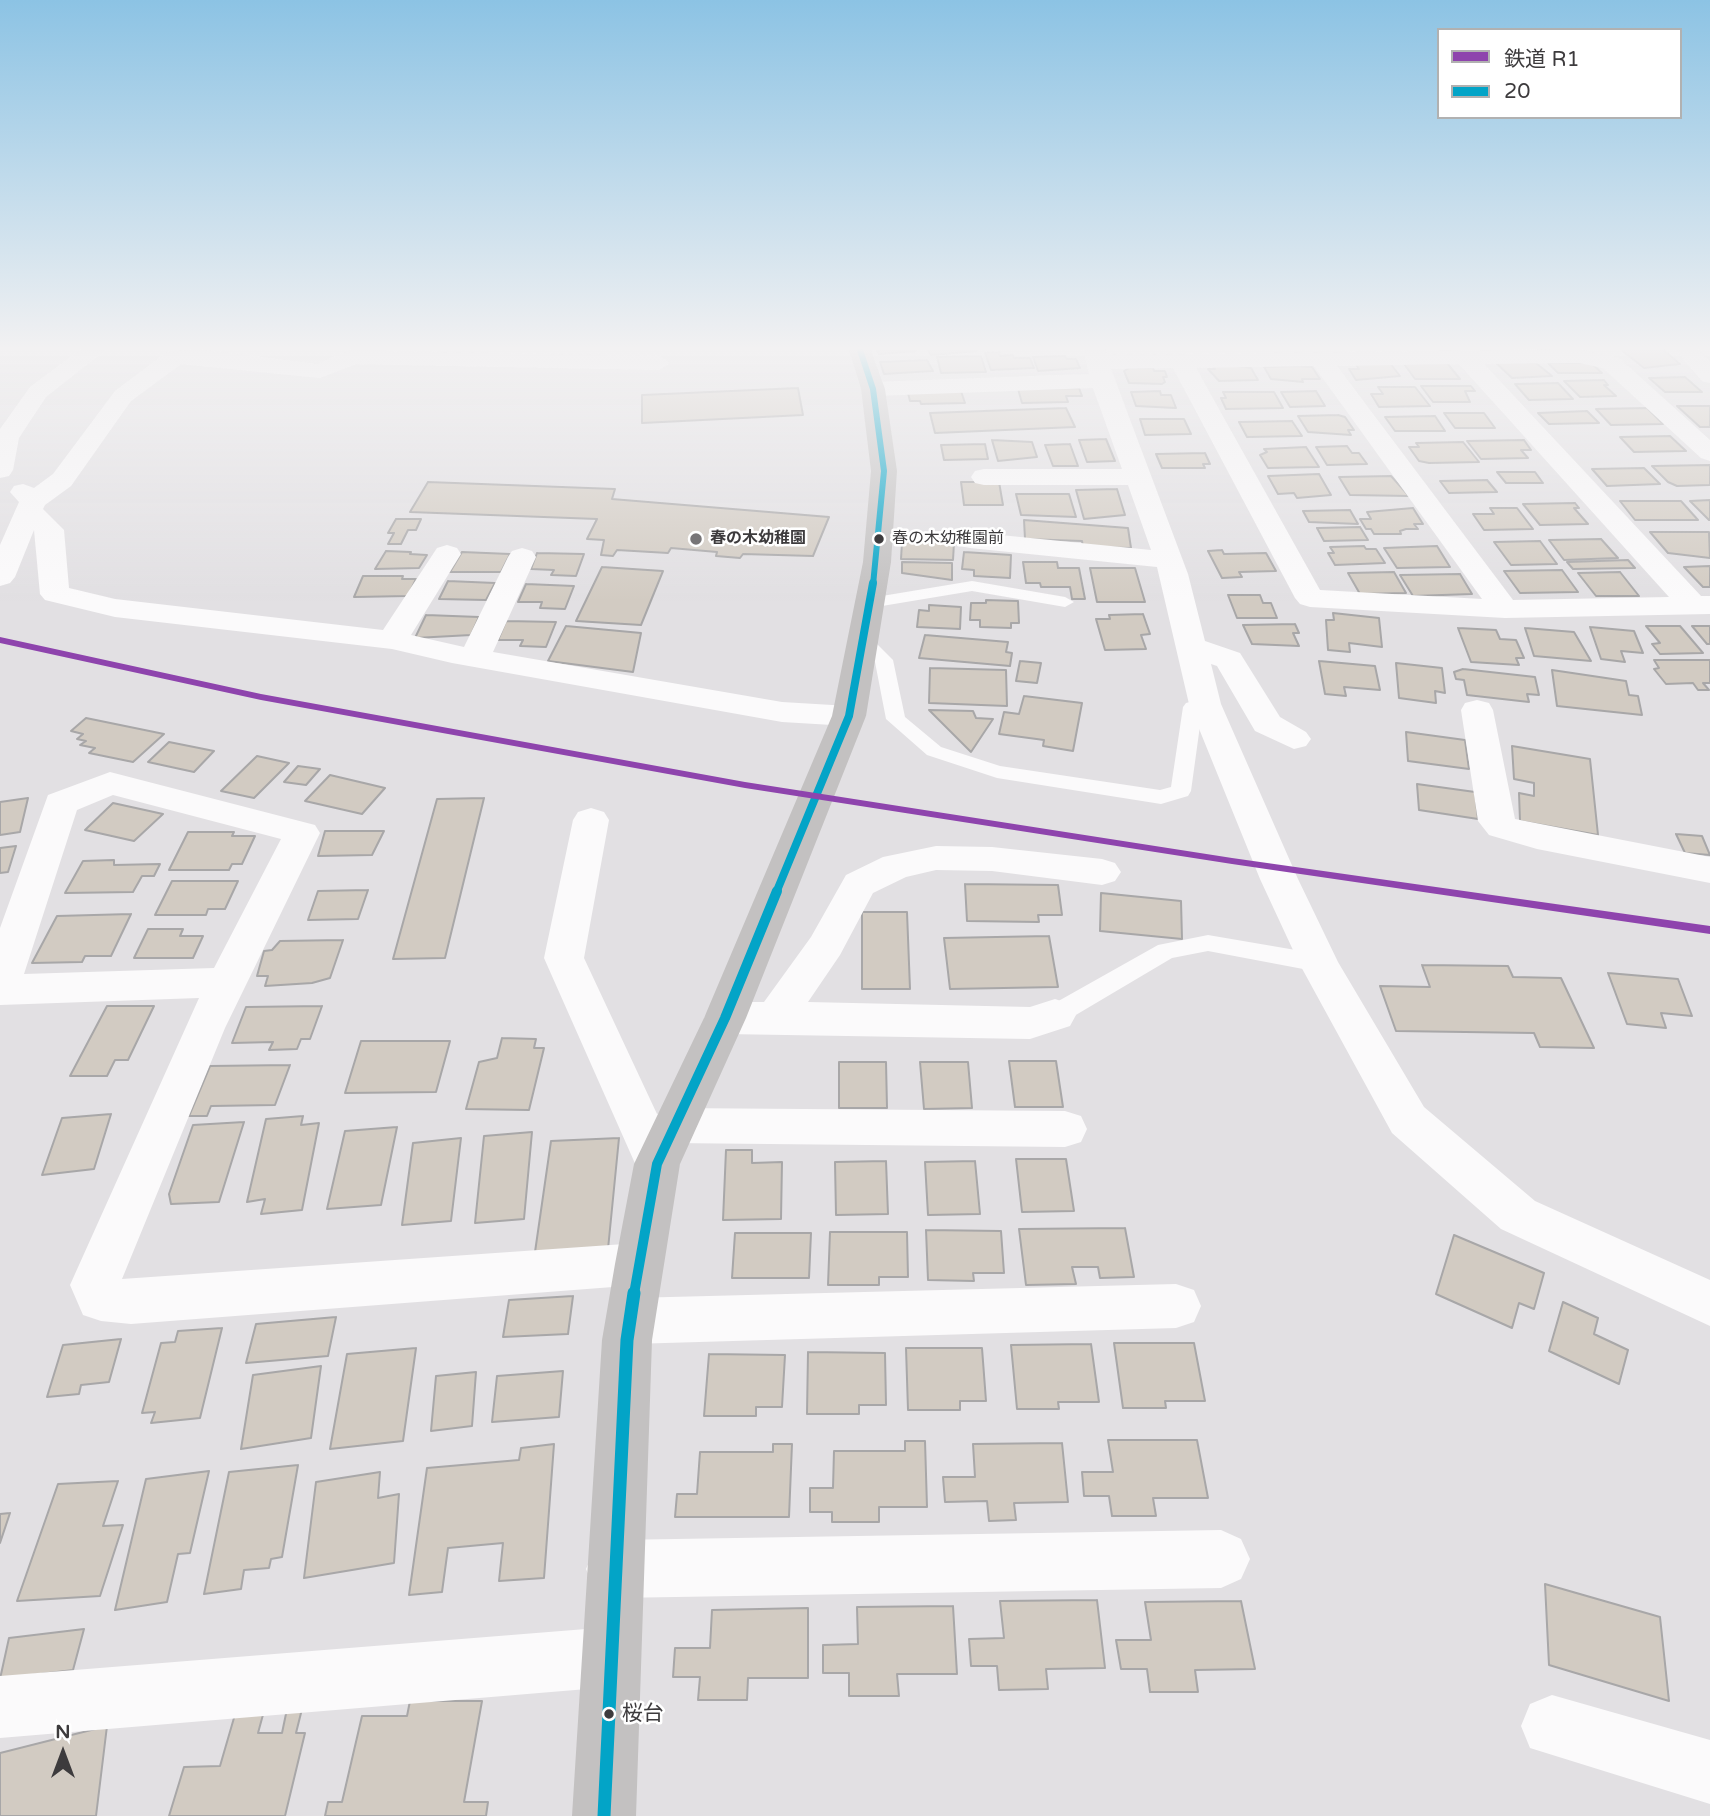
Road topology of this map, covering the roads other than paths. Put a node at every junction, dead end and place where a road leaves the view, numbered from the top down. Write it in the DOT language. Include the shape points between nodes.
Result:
graph roads {
  1 [pos="10,432"];
  2 [pos="98,432"];
  3 [pos="879,432"];
  4 [pos="1122,432"];
  5 [pos="1219,432"];
  6 [pos="1374,432"];
  7 [pos="1536,432"];
  8 [pos="1687,432"];
  9 [pos="1710,453"];
  10 [pos="0,471"];
  11 [pos="984,477"];
  12 [pos="1138,477"];
  13 [pos="31,505"];
  14 [pos="970,540"];
  15 [pos="447,554"];
  16 [pos="522,557"];
  17 [pos="1168,560"];
  18 [pos="2,570"];
  19 [pos="1065,602"];
  20 [pos="870,603"];
  21 [pos="1702,606"];
  22 [pos="1505,609"];
  23 [pos="392,640"];
  24 [pos="863,640"];
  25 [pos="1192,647"];
  26 [pos="474,658"];
  27 [pos="1205,704"];
  28 [pos="1477,710"];
  29 [pos="849,716"];
  30 [pos="1294,739"];
  31 [pos="591,820"];
  32 [pos="1710,870"];
  33 [pos="1102,872"];
  34 [pos="1319,963"];
  35 [pos="227,982"];
  36 [pos="0,989"];
  37 [pos="1055,1015"];
  38 [pos="776,1017"];
  39 [pos="725,1018"];
  40 [pos="1065,1129"];
  41 [pos="665,1145"];
  42 [pos="639,1264"];
  43 [pos="1710,1304"];
  44 [pos="1176,1306"];
  45 [pos="631,1321"];
  46 [pos="1220,1559"];
  47 [pos="615,1569"];
  48 [pos="611,1657"];
  49 [pos="0,1707"];
  50 [pos="1552,1726"];
  51 [pos="1710,1772"];
  52 [pos="604,1816"];
  1 -- 10 [label="street"];
  2 -- 13 [label="street" via="62,480"];
  3 -- 20 [label="main road" via="884,471"];
  4 -- 12 [label="street"];
  5 -- 22 [label="street" via="1310,598"];
  6 -- 22 [label="street"];
  7 -- 21 [label="street"];
  8 -- 9 [label="street"];
  10 -- 13 [label="street"];
  11 -- 12 [label="street"];
  12 -- 17 [label="street"];
  13 -- 18 [label="street"];
  13 -- 23 [label="street" via="50,530 55,594 115,608"];
  14 -- 17 [label="street"];
  15 -- 23 [label="street"];
  16 -- 26 [label="street"];
  17 -- 25 [label="street"];
  19 -- 20 [label="lane" via="972,586"];
  20 -- 24 [label="main road"];
  21 -- 22 [label="street"];
  23 -- 26 [label="street"];
  24 -- 27 [label="lane" via="884,660 896,719 934,751 997,772 1161,797 1171,794 1181,790 1193,707"];
  24 -- 29 [label="main road"];
  25 -- 27 [label="street"];
  25 -- 30 [label="street" via="1229,660 1267,724"];
  26 -- 29 [label="street" via="782,712"];
  27 -- 34 [label="street"];
  28 -- 32 [label="street" via="1496,821 1502,827"];
  29 -- 39 [label="main road"];
  31 -- 41 [label="street" via="564,958"];
  33 -- 38 [label="street" via="992,859 936,858 896,866 859,884 826,945"];
  34 -- 37 [label="lane" via="1208,943 1166,951"];
  34 -- 43 [label="street" via="1408,1120 1518,1215"];
  35 -- 36 [label="street"];
  35 -- 36 [label="street" via="302,833 110,783 61,803"];
  35 -- 42 [label="street" via="118,1226 95,1285 101,1299 131,1302"];
  37 -- 38 [label="street" via="1030,1023"];
  38 -- 39 [label="street"];
  39 -- 41 [label="main road"];
  40 -- 41 [label="street"];
  41 -- 42 [label="main road"];
  42 -- 45 [label="main road"];
  44 -- 45 [label="street"];
  45 -- 47 [label="main road"];
  46 -- 47 [label="street"];
  47 -- 48 [label="main road"];
  48 -- 49 [label="street"];
  48 -- 52 [label="main road"];
  50 -- 51 [label="street"];
}
